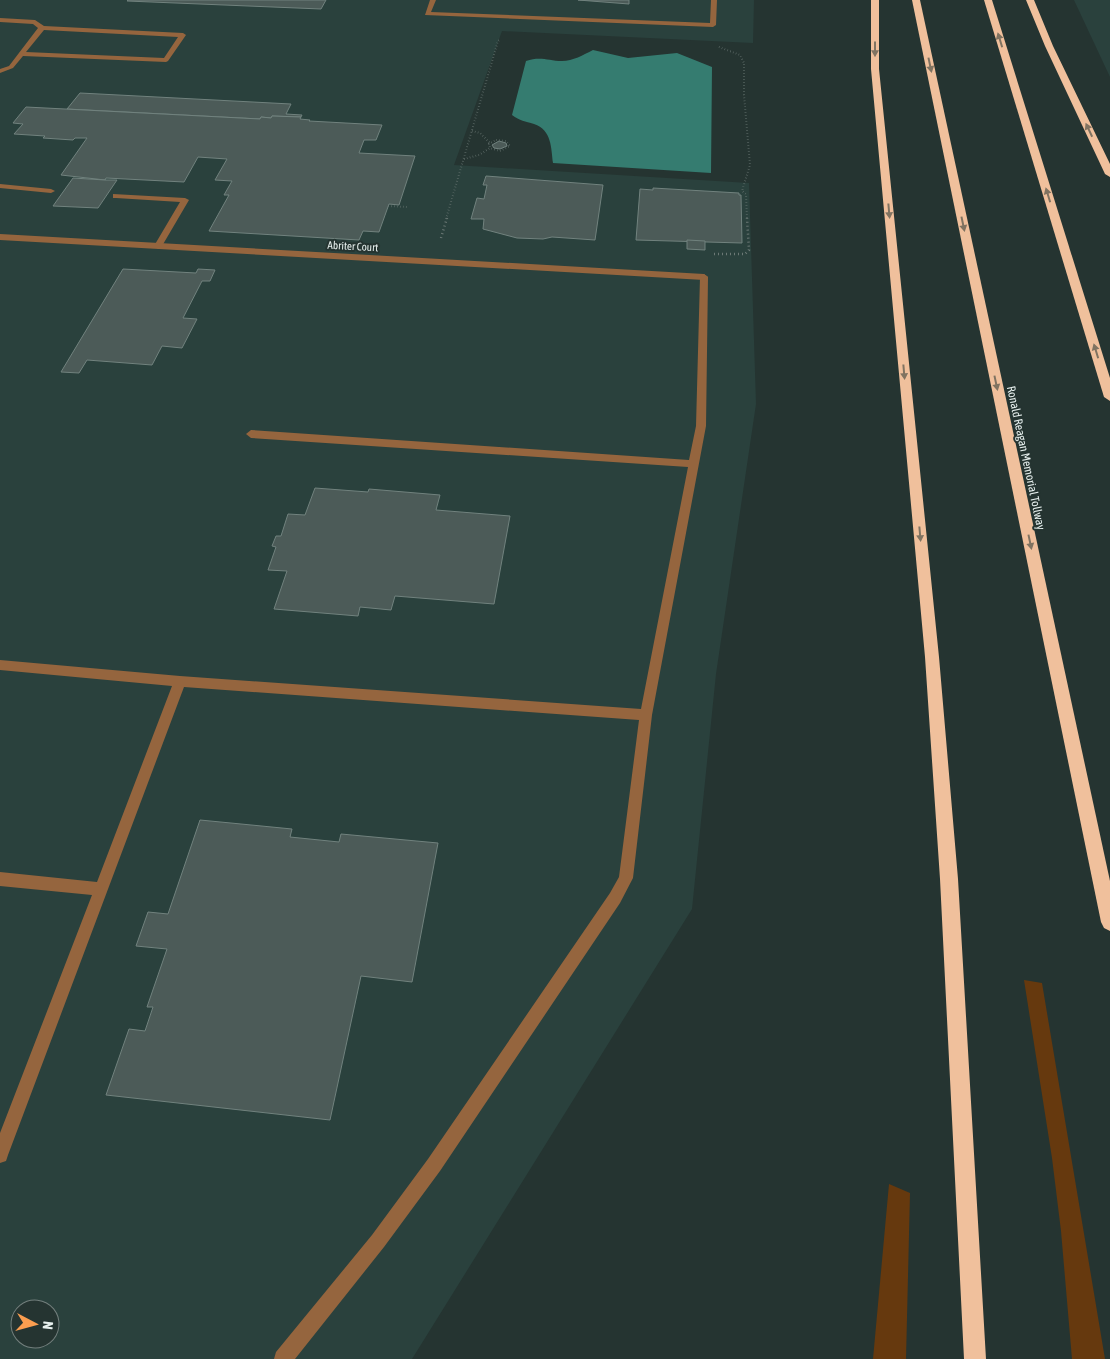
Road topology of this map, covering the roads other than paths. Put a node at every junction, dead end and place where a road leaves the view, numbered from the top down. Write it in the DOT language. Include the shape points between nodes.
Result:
graph roads {
  1 [pos="433,0"];
  2 [pos="714,0"];
  3 [pos="875,0"];
  4 [pos="916,0"];
  5 [pos="988,0"];
  6 [pos="1030,0"];
  7 [pos="0,20"];
  8 [pos="42,28"];
  9 [pos="21,54"];
  10 [pos="0,71"];
  11 [pos="1110,174"];
  12 [pos="0,186"];
  13 [pos="51,191"];
  14 [pos="116,196"];
  15 [pos="0,237"];
  16 [pos="158,246"];
  17 [pos="1110,397"];
  18 [pos="251,434"];
  19 [pos="693,464"];
  20 [pos="0,665"];
  21 [pos="180,681"];
  22 [pos="646,715"];
  23 [pos="0,878"];
  24 [pos="102,889"];
  25 [pos="1110,922"];
  26 [pos="0,1155"];
  27 [pos="283,1359"];
  28 [pos="976,1359"];
  1 -- 2 [label="street" via="427,14 713,25"];
  3 -- 28 [label="highway, one-way" via="875,69 932,657 949,879"];
  4 -- 25 [label="highway, Ronald Reagan Memorial Tollway, one-way"];
  17 -- 5 [label="highway, one-way"];
  11 -- 6 [label="highway, one-way"];
  7 -- 8 [label="street" via="36,22"];
  8 -- 9 [label="street"];
  8 -- 9 [label="street" via="183,35 166,60"];
  9 -- 10 [label="street" via="11,67"];
  12 -- 13 [label="street"];
  14 -- 16 [label="street" via="185,200"];
  15 -- 16 [label="street, Abriter Court"];
  16 -- 19 [label="street, Abriter Court" via="704,277 701,426"];
  18 -- 19 [label="street"];
  19 -- 22 [label="street"];
  20 -- 21 [label="street"];
  21 -- 22 [label="street"];
  21 -- 24 [label="street"];
  22 -- 27 [label="street" via="626,878 615,898 434,1164 378,1241"];
  23 -- 24 [label="street"];
  24 -- 26 [label="street"];
}
